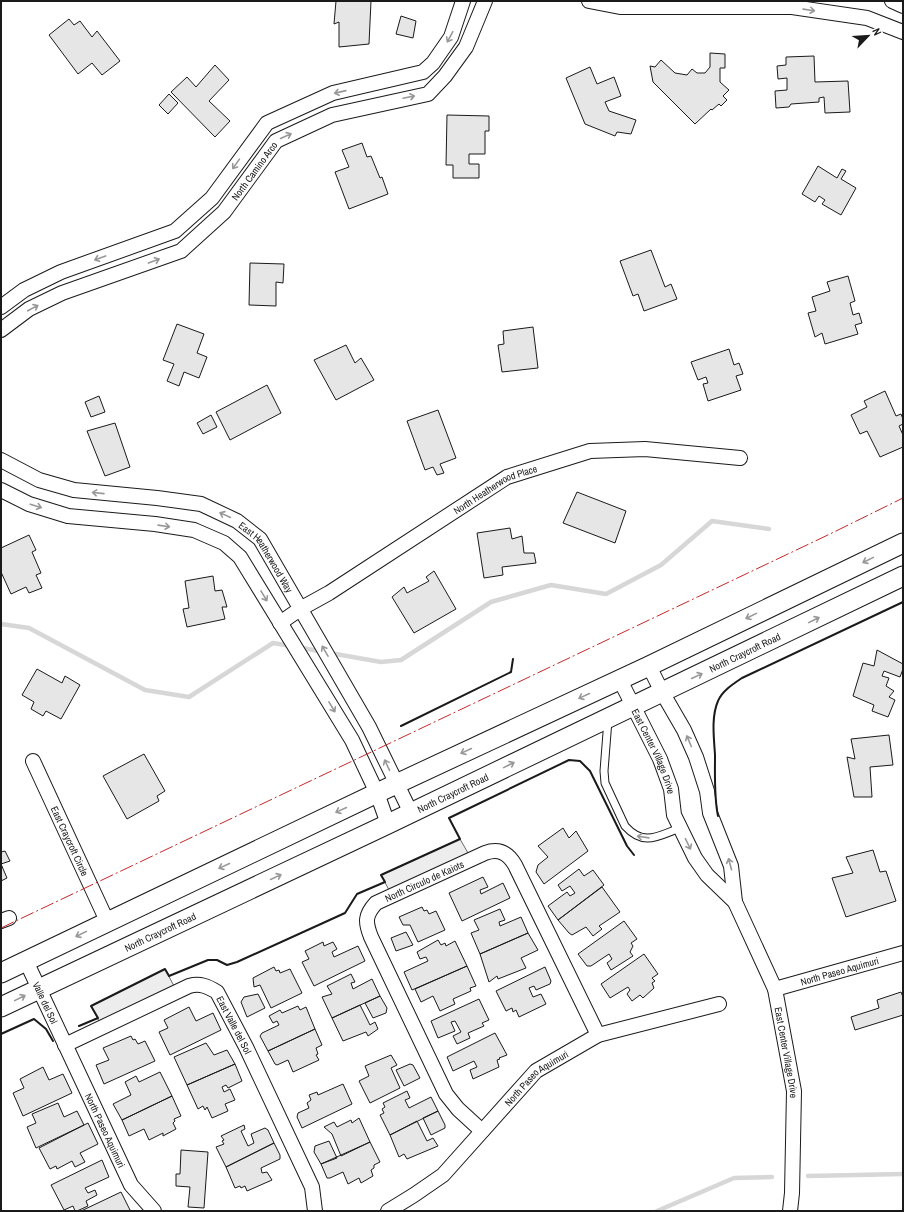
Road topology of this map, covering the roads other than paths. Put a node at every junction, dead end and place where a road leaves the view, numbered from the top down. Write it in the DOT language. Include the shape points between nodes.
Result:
graph roads {
  1 [pos="463,1"];
  2 [pos="485,1"];
  3 [pos="589,1"];
  4 [pos="892,1"];
  5 [pos="725,4"];
  6 [pos="903,6"];
  7 [pos="903,32"];
  8 [pos="1,307"];
  9 [pos="1,330"];
  10 [pos="740,458"];
  11 [pos="1,460"];
  12 [pos="1,490"];
  13 [pos="903,543"];
  14 [pos="903,576"];
  15 [pos="300,609"];
  16 [pos="280,623"];
  17 [pos="649,666"];
  18 [pos="620,680"];
  19 [pos="662,692"];
  20 [pos="633,706"];
  21 [pos="608,717"];
  22 [pos="33,761"];
  23 [pos="396,784"];
  24 [pos="376,793"];
  25 [pos="411,813"];
  26 [pos="388,824"];
  27 [pos="680,828"];
  28 [pos="735,902"];
  29 [pos="107,921"];
  30 [pos="903,953"];
  31 [pos="26,961"];
  32 [pos="1,973"];
  33 [pos="39,989"];
  34 [pos="775,989"];
  35 [pos="719,1004"];
  36 [pos="1,1007"];
  37 [pos="598,1035"];
  38 [pos="65,1045"];
  39 [pos="482,1131"];
  40 [pos="154,1211"];
  41 [pos="315,1211"];
  42 [pos="388,1211"];
  43 [pos="790,1211"];
  1 -- 8 [label="street, North Camino Arco, one-way" via="451,37 423,72 332,93 267,123 212,198 175,232 61,272 24,290"];
  9 -- 2 [label="street, North Camino Arco, one-way" via="29,309 62,293 181,251 224,212 276,141 332,116 428,94 466,47"];
  3 -- 5 [label="street" via="620,7"];
  4 -- 6 [label="street"];
  5 -- 7 [label="street, one-way" via="792,7 868,18"];
  10 -- 15 [label="street, North Heatherwood Place" via="645,449 590,451 507,477 329,593"];
  15 -- 11 [label="street, East Heatherwood Way, one-way" via="260,539 237,521 201,504 74,490 39,480"];
  12 -- 16 [label="street, East Heatherwood Way, one-way" via="29,504 68,516 194,530 224,543 240,557"];
  13 -- 17 [label="main road, one-way"];
  19 -- 14 [label="main road, North Craycroft Road, one-way"];
  15 -- 16 [label="street, North Heatherwood Place"];
  23 -- 15 [label="street, East Heatherwood Way, one-way" via="369,728"];
  16 -- 24 [label="street, East Heatherwood Way, one-way" via="352,740"];
  17 -- 18 [label="main road"];
  17 -- 19 [label="street, East Center Village Drive"];
  18 -- 20 [label="street, East Center Village Drive"];
  18 -- 23 [label="main road, one-way"];
  19 -- 20 [label="main road, North Craycroft Road"];
  28 -- 19 [label="street, East Center Village Drive, one-way" via="731,866 710,812 707,791 696,757"];
  20 -- 21 [label="main road, North Craycroft Road"];
  20 -- 27 [label="street, East Center Village Drive" via="660,759 671,789 674,815"];
  25 -- 21 [label="main road, North Craycroft Road, one-way"];
  27 -- 21 [label="lane, one-way" via="650,838 639,838 625,826 605,783"];
  22 -- 29 [label="street, East Craycroft Circle"];
  23 -- 24 [label="main road"];
  23 -- 25 [label="street, East Heatherwood Way"];
  24 -- 26 [label="street, East Heatherwood Way"];
  24 -- 29 [label="main road, one-way"];
  25 -- 26 [label="main road, North Craycroft Road"];
  33 -- 26 [label="main road, North Craycroft Road, one-way"];
  27 -- 28 [label="street, East Center Village Drive, one-way" via="707,875"];
  28 -- 34 [label="street, East Center Village Drive"];
  29 -- 31 [label="main road, one-way"];
  30 -- 34 [label="street, North Paseo Aquimuri"];
  31 -- 32 [label="main road"];
  31 -- 33 [label="street, Valle del Sol"];
  36 -- 33 [label="main road, North Craycroft Road, one-way"];
  33 -- 38 [label="street, Valle del Sol"];
  34 -- 43 [label="street, East Center Village Drive" via="794,1091"];
  35 -- 37 [label="street, North Paseo Aquimuri"];
  37 -- 39 [label="street, North Paseo Aquimuri" via="536,1072"];
  37 -- 39 [label="street, North Circulo de Kaiots" via="511,858 503,852 485,853 376,903 370,909 367,919 366,926 371,937 446,1094"];
  38 -- 40 [label="street, North Paseo Aquimuri" via="131,1185"];
  38 -- 41 [label="street, East Valle del Sol" via="189,986 198,984 217,992 312,1187"];
  39 -- 42 [label="street, North Paseo Aquimuri" via="443,1175"];
}
